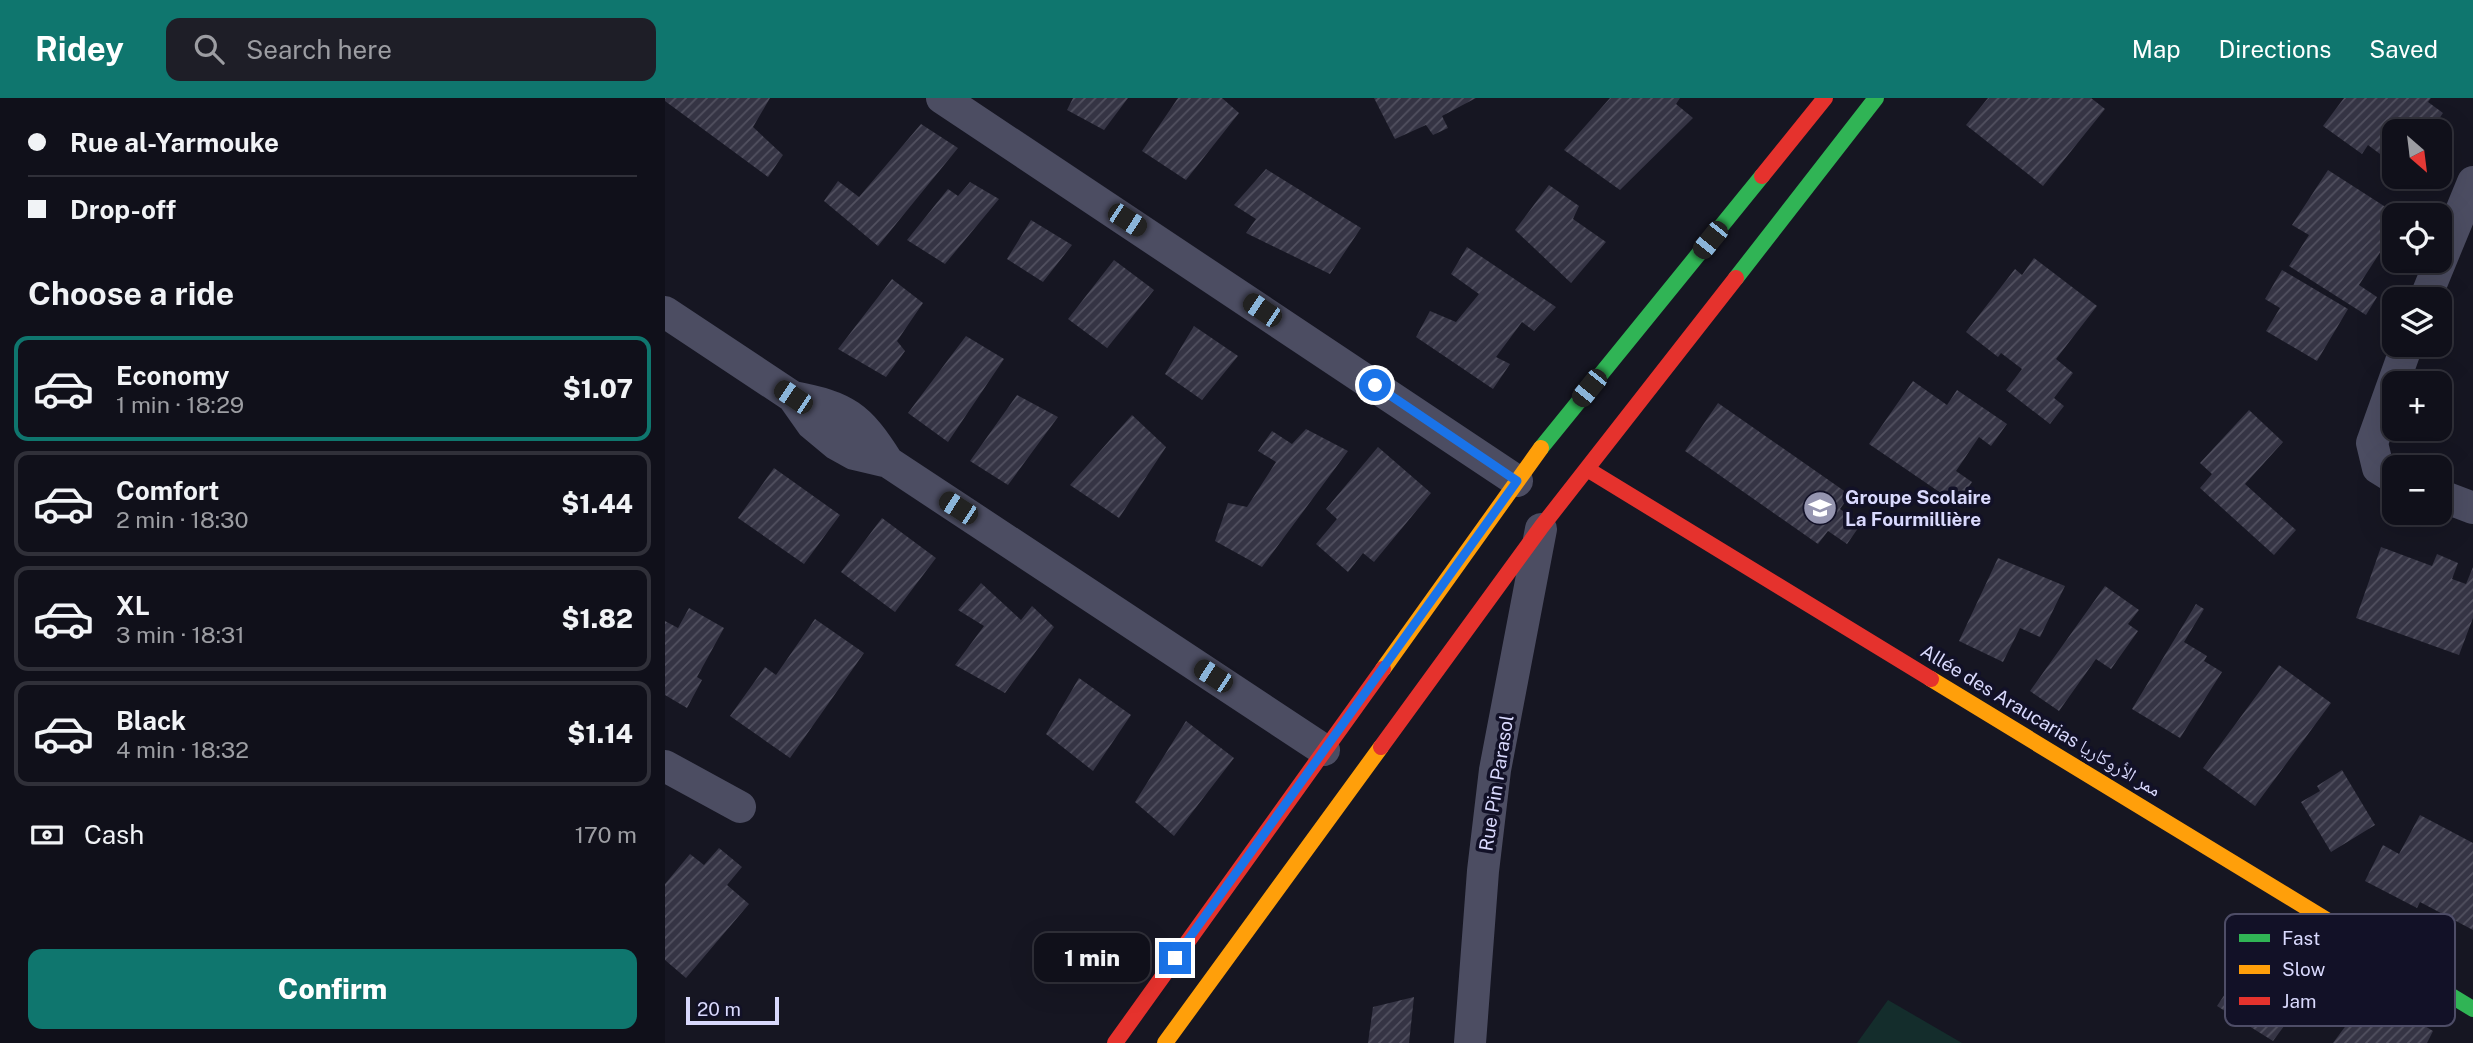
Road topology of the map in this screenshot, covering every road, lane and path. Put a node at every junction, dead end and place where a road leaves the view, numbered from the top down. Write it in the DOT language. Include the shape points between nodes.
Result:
graph roads {
  1 [pos="942,98"];
  2 [pos="1825,98"];
  3 [pos="1876,98"];
  4 [pos="2473,182"];
  5 [pos="2430,287"];
  6 [pos="665,312"];
  7 [pos="2402,357"];
  8 [pos="2382,464"];
  9 [pos="1587,469"];
  10 [pos="1517,481"];
  11 [pos="2452,500"];
  12 [pos="2473,508"];
  13 [pos="1542,526"];
  14 [pos="1324,751"];
  15 [pos="665,766"];
  16 [pos="740,807"];
  17 [pos="2317,914"];
  18 [pos="2455,998"];
  19 [pos="2473,1009"];
  20 [pos="1115,1043"];
  21 [pos="1165,1043"];
  22 [pos="1470,1043"];
  1 -- 10 [label="street"];
  2 -- 10 [label="main road"];
  3 -- 9 [label="main road"];
  4 -- 5 [label="street"];
  6 -- 14 [label="street" via="793,397 811,424 836,444 854,454 888,462"];
  7 -- 8 [label="street" via="2372,443"];
  9 -- 13 [label="main road"];
  9 -- 17 [label="main road, Allée des Araucarias ممر الأروكاريا"];
  10 -- 14 [label="main road"];
  11 -- 12 [label="street"];
  13 -- 21 [label="main road"];
  13 -- 22 [label="street, Rue Pin Parasol" via="1495,770"];
  14 -- 20 [label="main road"];
  15 -- 16 [label="street"];
  18 -- 19 [label="main road, Allée des Araucarias ممر الأروكاريا"];
}
